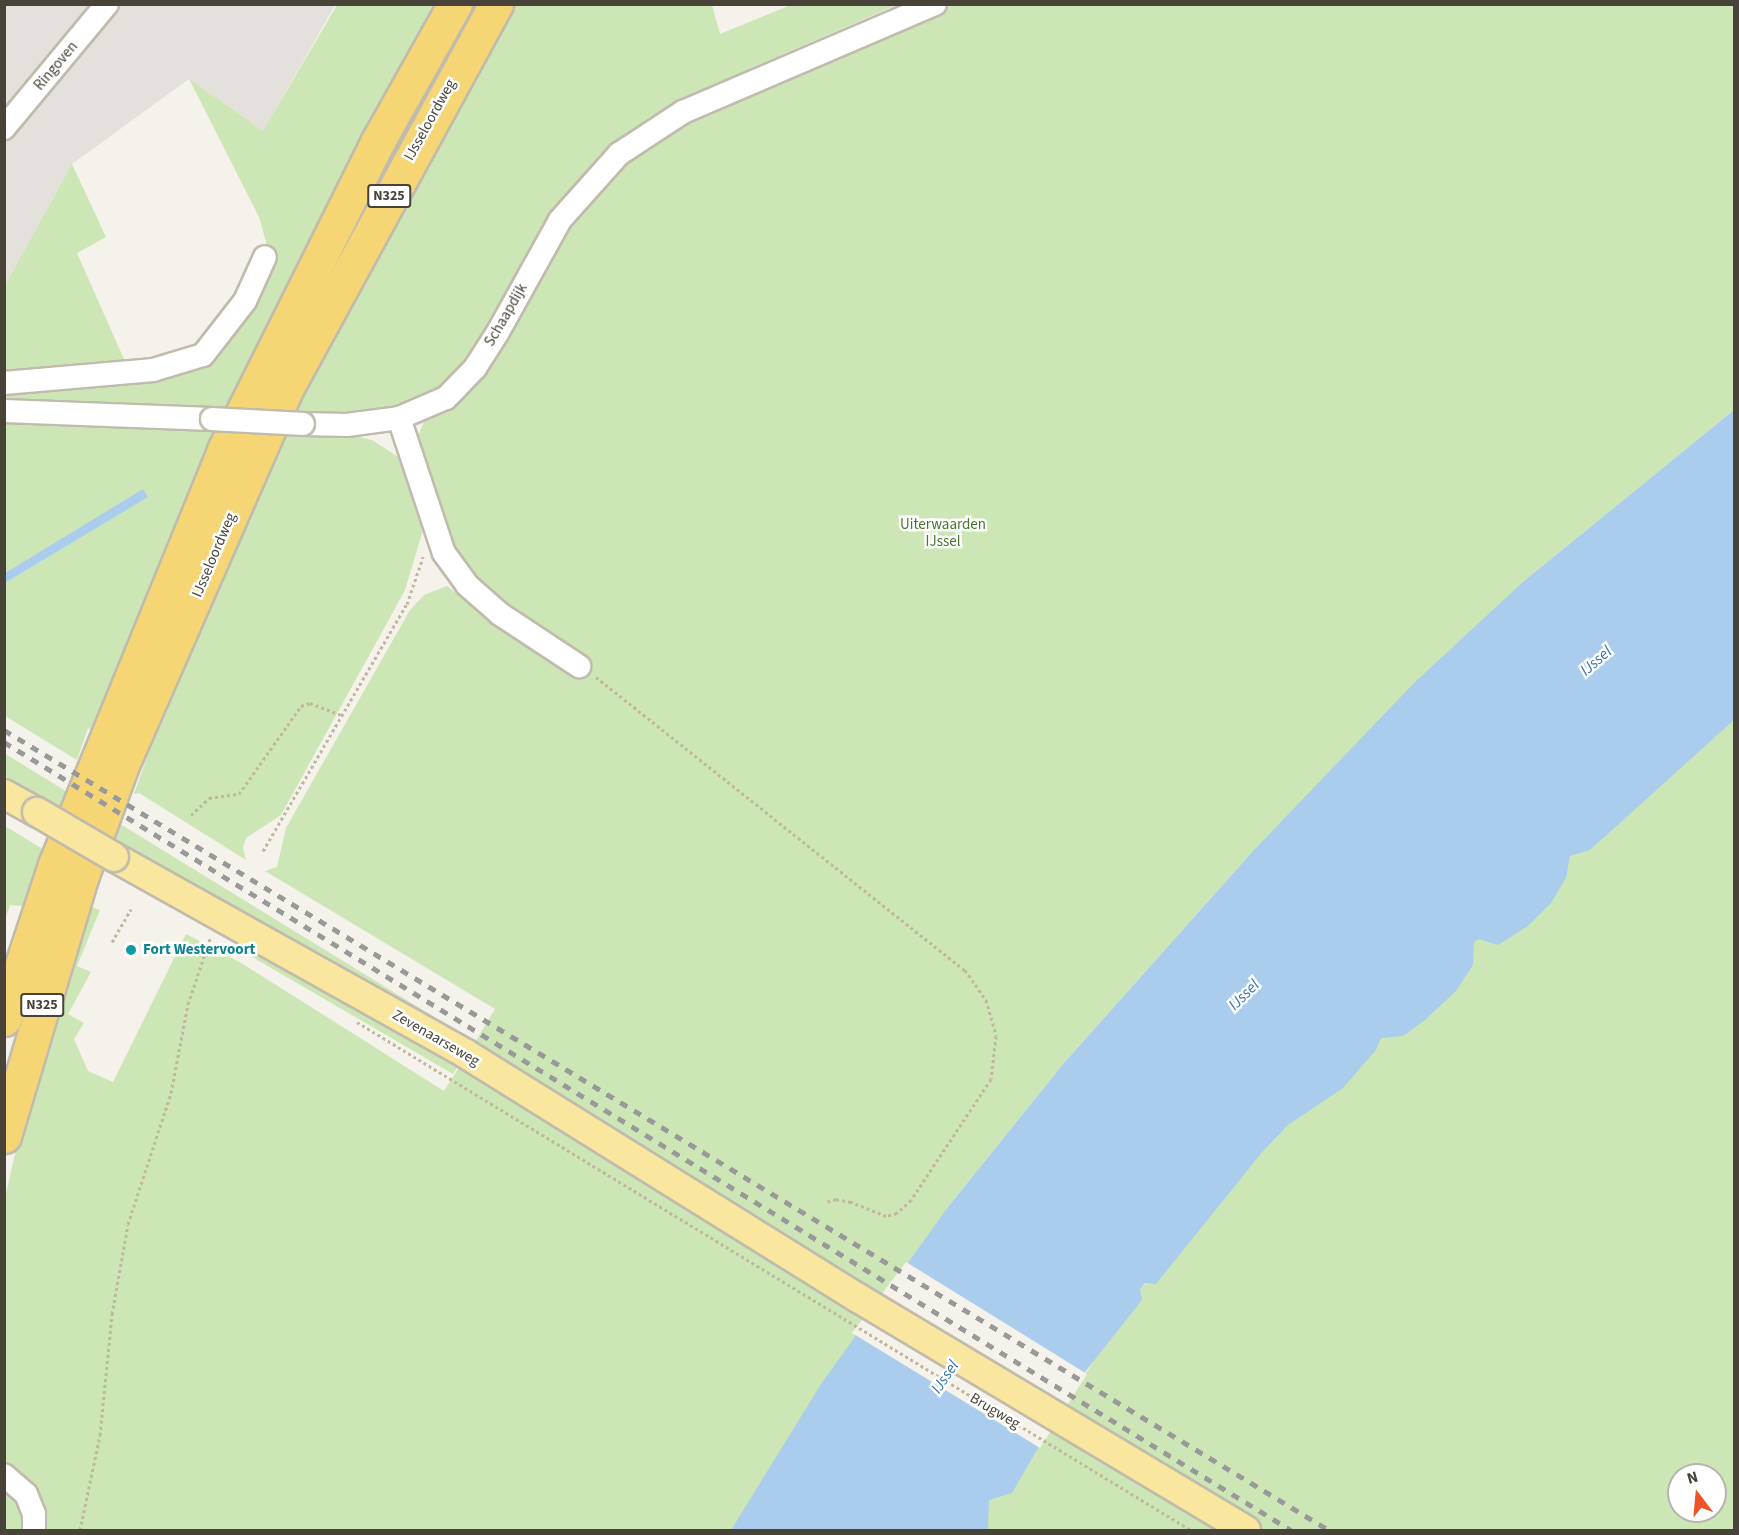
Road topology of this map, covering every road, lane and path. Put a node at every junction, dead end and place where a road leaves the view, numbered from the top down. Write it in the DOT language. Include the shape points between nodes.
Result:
graph roads {
  1 [pos="107,4"];
  2 [pos="455,4"];
  3 [pos="496,4"];
  4 [pos="935,4"];
  5 [pos="4,128"];
  6 [pos="265,257"];
  7 [pos="4,382"];
  8 [pos="4,411"];
  9 [pos="399,418"];
  10 [pos="424,555"];
  11 [pos="579,666"];
  12 [pos="341,715"];
  13 [pos="4,794"];
  14 [pos="190,815"];
  15 [pos="263,851"];
  16 [pos="131,909"];
  17 [pos="210,939"];
  18 [pos="112,942"];
  19 [pos="4,1019"];
  20 [pos="450,1080"];
  21 [pos="4,1136"];
  22 [pos="826,1202"];
  23 [pos="798,1292"];
  24 [pos="858,1298"];
  25 [pos="4,1475"];
  26 [pos="34,1530"];
  27 [pos="80,1530"];
  28 [pos="1191,1530"];
  29 [pos="1246,1530"];
  1 -- 5 [label="street, Ringoven"];
  2 -- 19 [label="highway, N325" via="378,141 224,450 55,865"];
  3 -- 21 [label="highway, IJsseloordweg / N325" via="286,389 121,767 82,875"];
  4 -- 9 [label="street, Schaapdijk" via="747,83 645,134 599,172 560,220 475,368 446,398"];
  6 -- 7 [label="street" via="245,302 203,355 153,370"];
  8 -- 9 [label="street, Schaapdijk, bridge" via="303,424"];
  9 -- 11 [label="street" via="444,553 467,585 500,614"];
  10 -- 12 [label="path" via="407,604"];
  11 -- 22 [label="path" via="618,692 965,970 986,1000 996,1036 991,1079 911,1200 897,1213 885,1216 851,1202"];
  12 -- 14 [label="path" via="310,703 302,706 239,795 209,798"];
  12 -- 15 [label="path"];
  13 -- 24 [label="main road, Zevenaarseweg, bridge" via="466,1054"];
  16 -- 18 [label="path"];
  17 -- 27 [label="path" via="188,1004 171,1093 128,1224 112,1314 100,1435"];
  20 -- 23 [label="path, Zevenaarseweg"];
  23 -- 28 [label="path, Brugweg"];
  24 -- 29 [label="main road, Brugweg"];
  25 -- 26 [label="street" via="27,1494 34,1514"];
}
